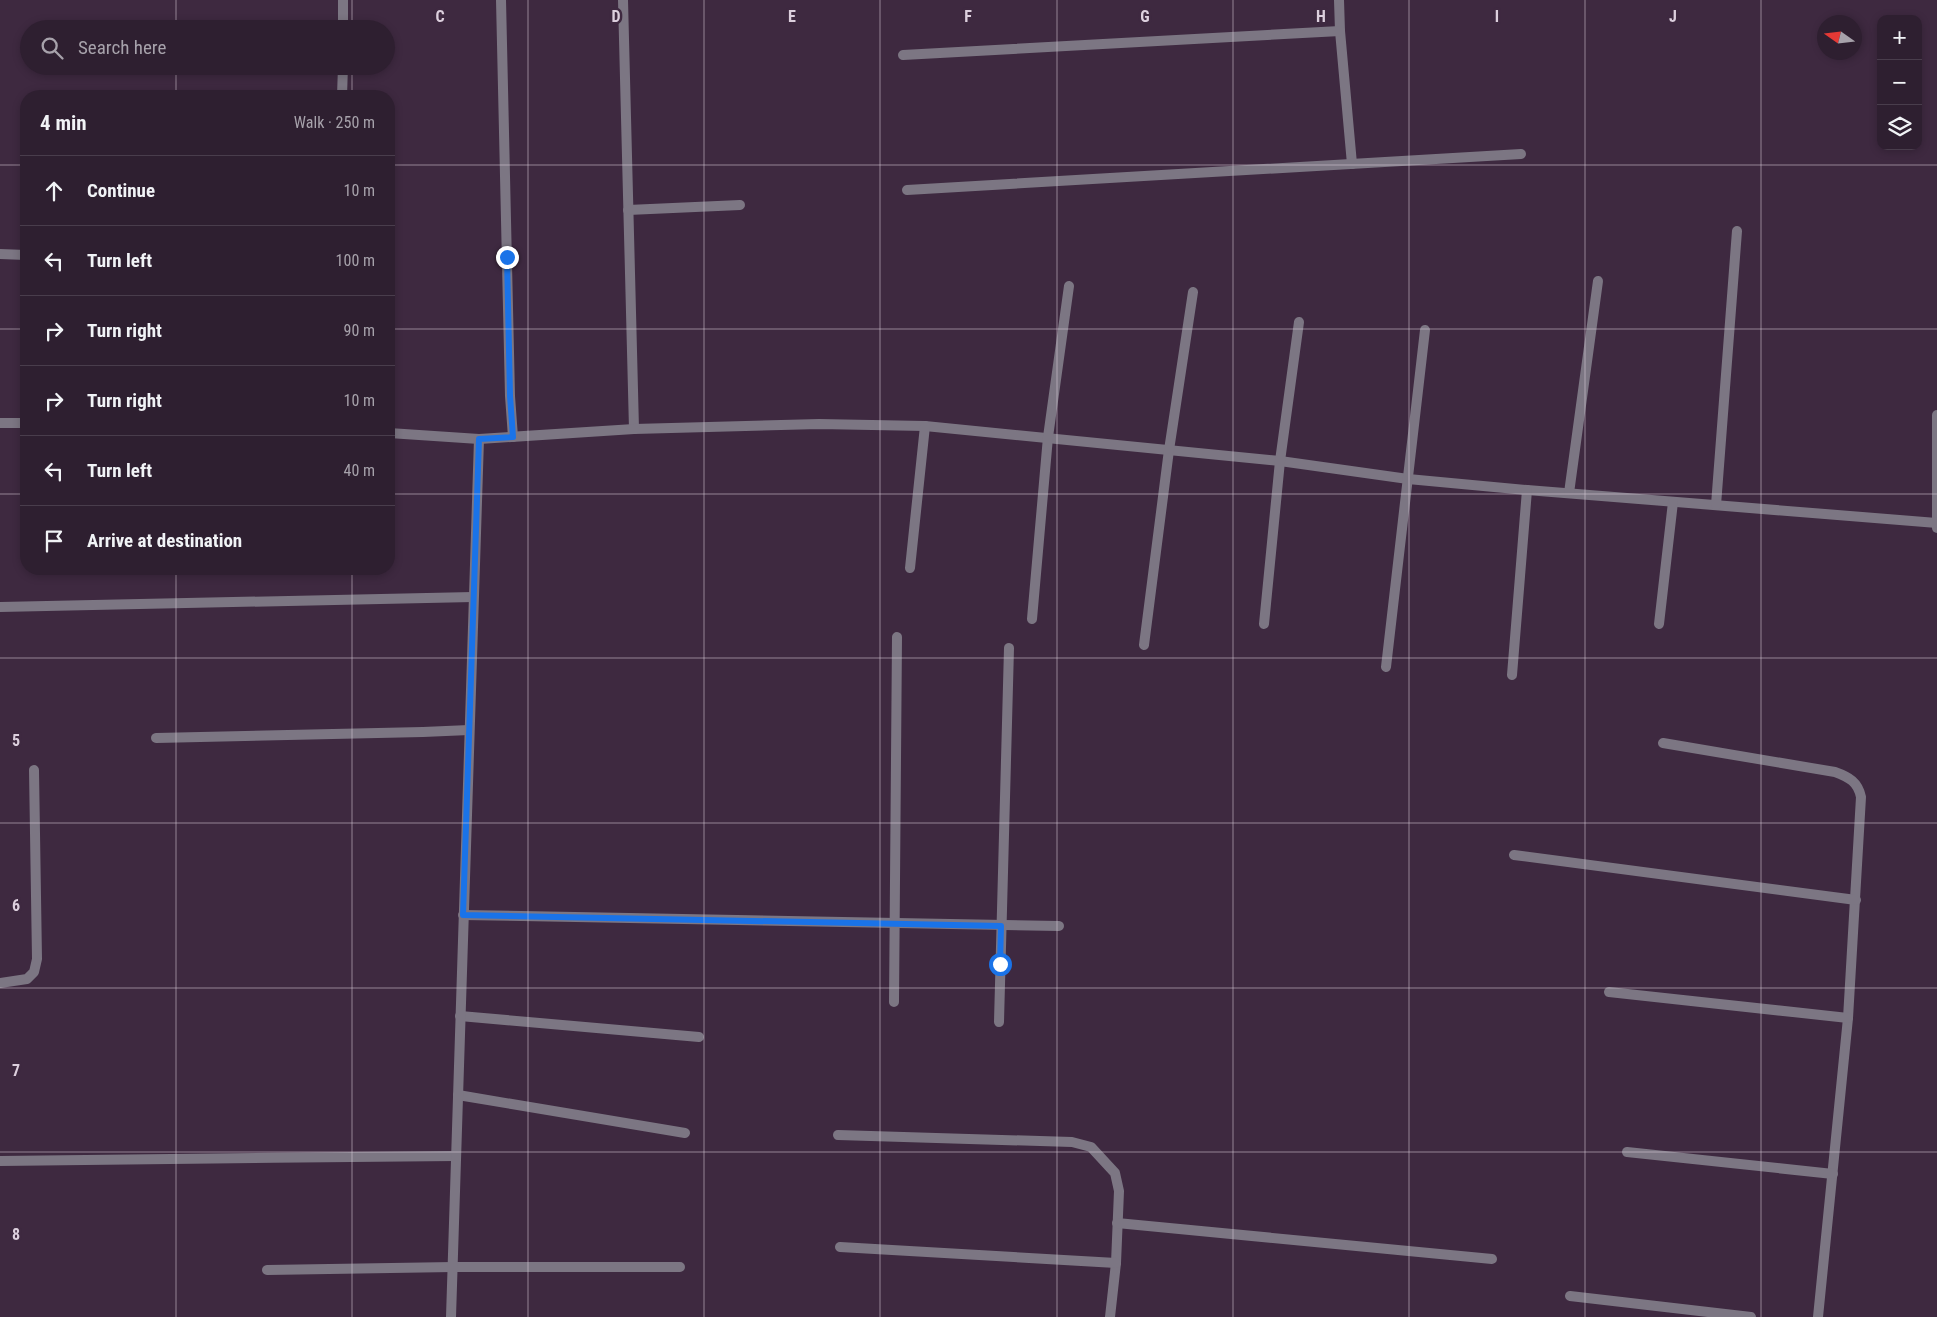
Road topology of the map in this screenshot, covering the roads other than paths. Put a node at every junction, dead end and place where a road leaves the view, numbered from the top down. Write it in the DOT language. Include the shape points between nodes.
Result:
graph roads {
  1 [pos="343,0"];
  2 [pos="501,0"];
  3 [pos="623,0"];
  4 [pos="1339,0"];
  5 [pos="343,20"];
  6 [pos="1340,31"];
  7 [pos="903,55"];
  8 [pos="342,75"];
  9 [pos="342,90"];
  10 [pos="1521,154"];
  11 [pos="1352,164"];
  12 [pos="907,190"];
  13 [pos="740,205"];
  14 [pos="628,210"];
  15 [pos="1737,231"];
  16 [pos="0,254"];
  17 [pos="20,254"];
  18 [pos="1598,281"];
  19 [pos="1069,286"];
  20 [pos="1193,292"];
  21 [pos="1299,322"];
  22 [pos="1426,330"];
  23 [pos="1937,415"];
  24 [pos="0,423"];
  25 [pos="20,423"];
  26 [pos="925,426"];
  27 [pos="634,428"];
  28 [pos="395,434"];
  29 [pos="513,437"];
  30 [pos="1048,437"];
  31 [pos="479,439"];
  32 [pos="1169,450"];
  33 [pos="1280,460"];
  34 [pos="1408,479"];
  35 [pos="1527,490"];
  36 [pos="1569,493"];
  37 [pos="1673,502"];
  38 [pos="1716,505"];
  39 [pos="1937,524"];
  40 [pos="910,568"];
  41 [pos="473,597"];
  42 [pos="0,607"];
  43 [pos="1032,619"];
  44 [pos="1264,624"];
  45 [pos="1659,624"];
  46 [pos="897,637"];
  47 [pos="1144,645"];
  48 [pos="1009,648"];
  49 [pos="1386,667"];
  50 [pos="1512,674"];
  51 [pos="469,730"];
  52 [pos="156,738"];
  53 [pos="1663,743"];
  54 [pos="34,770"];
  55 [pos="1514,855"];
  56 [pos="1856,900"];
  57 [pos="463,915"];
  58 [pos="894,924"];
  59 [pos="1001,926"];
  60 [pos="1059,926"];
  61 [pos="0,983"];
  62 [pos="1608,992"];
  63 [pos="894,1002"];
  64 [pos="460,1016"];
  65 [pos="1848,1018"];
  66 [pos="999,1022"];
  67 [pos="699,1037"];
  68 [pos="458,1095"];
  69 [pos="685,1133"];
  70 [pos="838,1135"];
  71 [pos="1627,1152"];
  72 [pos="456,1156"];
  73 [pos="0,1161"];
  74 [pos="1833,1174"];
  75 [pos="1117,1223"];
  76 [pos="840,1247"];
  77 [pos="1492,1259"];
  78 [pos="1116,1263"];
  79 [pos="453,1267"];
  80 [pos="680,1267"];
  81 [pos="268,1270"];
  82 [pos="1570,1296"];
  83 [pos="451,1317"];
  84 [pos="1110,1317"];
  85 [pos="1751,1317"];
  86 [pos="1818,1317"];
  1 -- 5 [label="street"];
  2 -- 29 [label="street"];
  3 -- 14 [label="street"];
  4 -- 6 [label="street"];
  6 -- 7 [label="street"];
  6 -- 11 [label="street"];
  8 -- 9 [label="street"];
  10 -- 11 [label="street"];
  11 -- 12 [label="street"];
  13 -- 14 [label="street"];
  14 -- 27 [label="street"];
  15 -- 38 [label="street"];
  16 -- 17 [label="street"];
  18 -- 36 [label="street"];
  19 -- 30 [label="street"];
  20 -- 32 [label="street"];
  21 -- 33 [label="street"];
  22 -- 34 [label="street"];
  23 -- 39 [label="street"];
  24 -- 25 [label="street"];
  26 -- 27 [label="street" via="819,424"];
  26 -- 30 [label="street"];
  26 -- 40 [label="street"];
  27 -- 29 [label="street"];
  28 -- 31 [label="street"];
  29 -- 31 [label="street"];
  30 -- 32 [label="street"];
  30 -- 43 [label="street"];
  31 -- 41 [label="street"];
  32 -- 33 [label="street"];
  32 -- 47 [label="street"];
  33 -- 34 [label="street"];
  33 -- 44 [label="street"];
  34 -- 35 [label="street"];
  34 -- 49 [label="street"];
  35 -- 36 [label="street"];
  35 -- 50 [label="street"];
  36 -- 37 [label="street"];
  37 -- 38 [label="street"];
  37 -- 45 [label="street"];
  38 -- 39 [label="street"];
  41 -- 42 [label="street"];
  41 -- 51 [label="street"];
  46 -- 58 [label="street"];
  48 -- 59 [label="street"];
  51 -- 52 [label="street"];
  51 -- 57 [label="street"];
  53 -- 56 [label="street" via="1835,772 1852,779 1861,797"];
  54 -- 61 [label="street" via="37,959 34,972 28,979"];
  55 -- 56 [label="street"];
  56 -- 65 [label="street"];
  57 -- 58 [label="street"];
  57 -- 64 [label="street"];
  58 -- 59 [label="street"];
  58 -- 63 [label="street"];
  59 -- 60 [label="street"];
  59 -- 66 [label="street"];
  62 -- 65 [label="street"];
  64 -- 67 [label="street"];
  64 -- 68 [label="street"];
  65 -- 74 [label="street"];
  68 -- 69 [label="street"];
  68 -- 72 [label="street"];
  70 -- 75 [label="street" via="1072,1142 1091,1147 1115,1173 1119,1191"];
  71 -- 74 [label="street"];
  72 -- 73 [label="street"];
  72 -- 79 [label="street"];
  74 -- 86 [label="street"];
  75 -- 77 [label="street"];
  75 -- 78 [label="street"];
  76 -- 78 [label="street"];
  78 -- 84 [label="street"];
  79 -- 80 [label="street"];
  79 -- 81 [label="street"];
  79 -- 83 [label="street"];
  82 -- 85 [label="street"];
}
